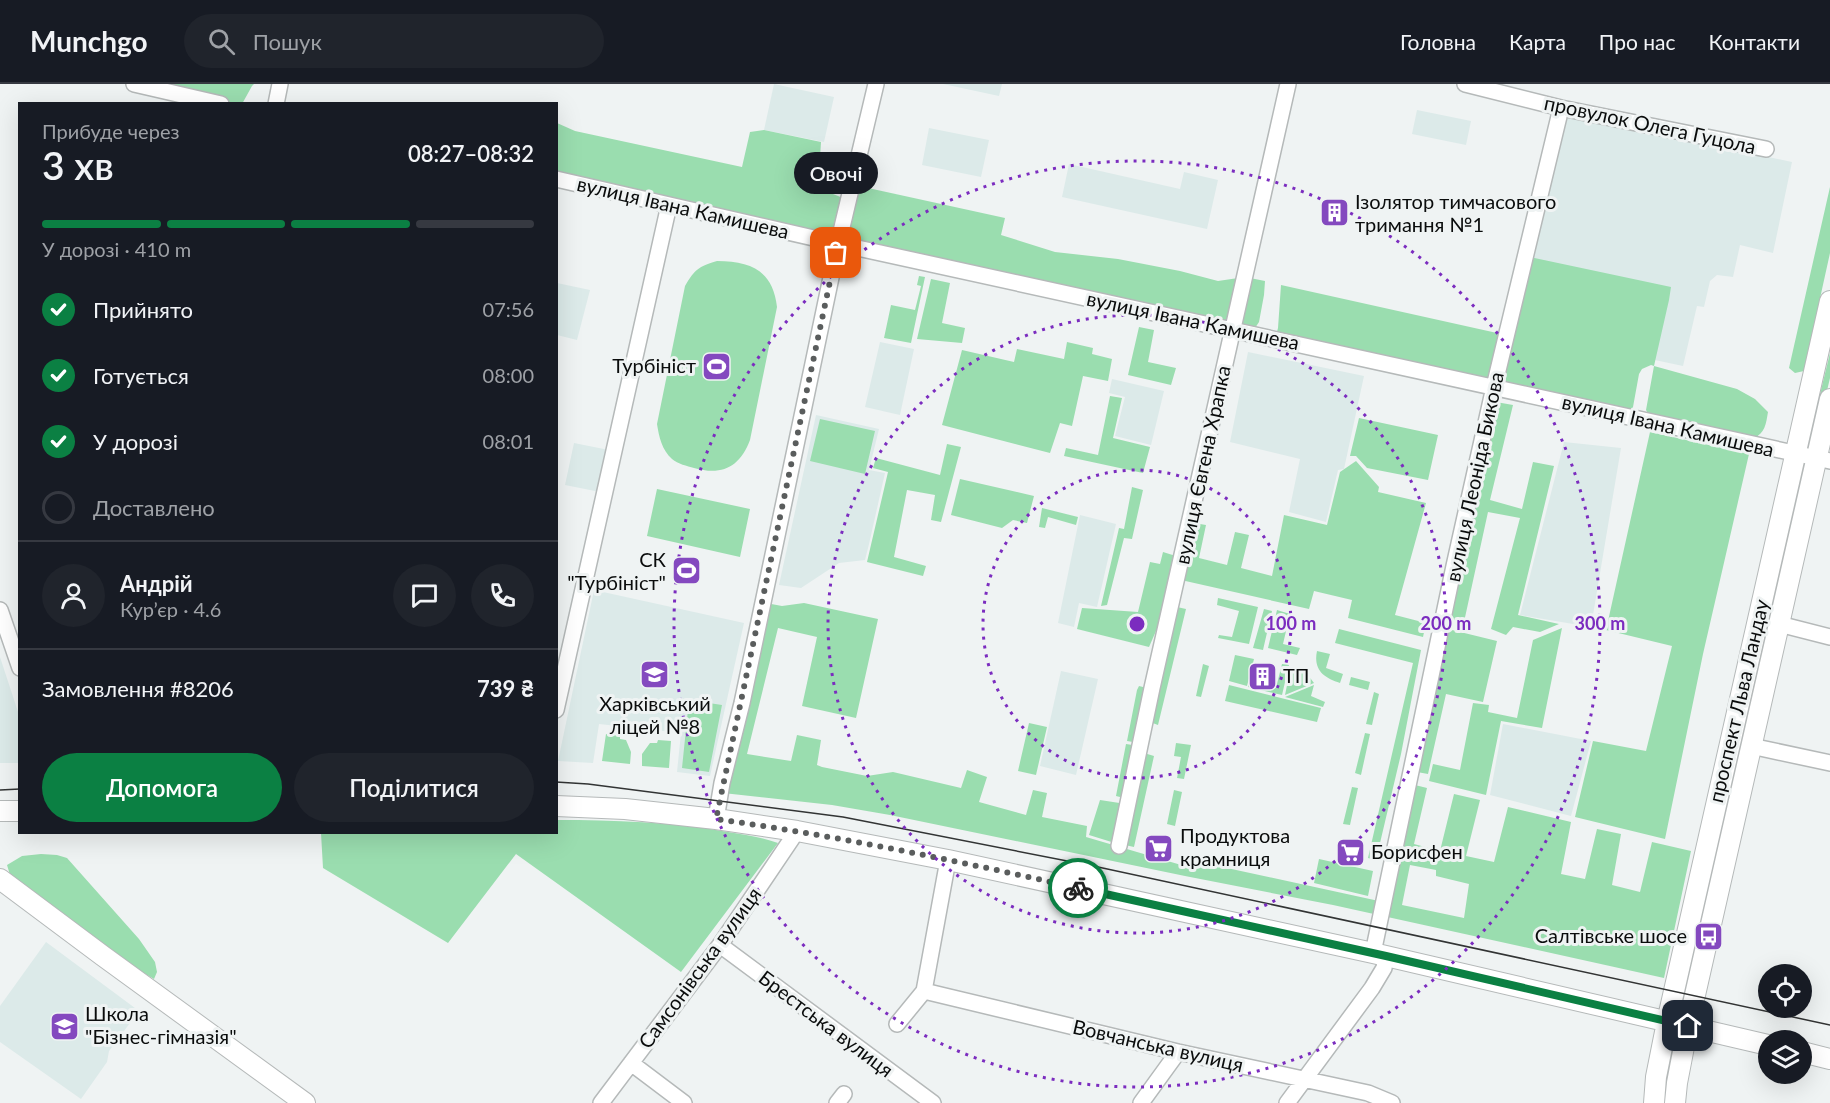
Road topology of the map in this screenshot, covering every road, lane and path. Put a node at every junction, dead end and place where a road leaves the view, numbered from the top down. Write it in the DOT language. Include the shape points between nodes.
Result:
graph roads {
  1 [pos="134,84"];
  2 [pos="280,84"];
  3 [pos="876,84"];
  4 [pos="1288,84"];
  5 [pos="1465,84"];
  6 [pos="212,102"];
  7 [pos="276,102"];
  8 [pos="1561,108"];
  9 [pos="1766,149"];
  10 [pos="558,180"];
  11 [pos="669,205"];
  12 [pos="838,244"];
  13 [pos="1830,301"];
  14 [pos="1233,330"];
  15 [pos="1494,387"];
  16 [pos="1830,399"];
  17 [pos="1795,454"];
  18 [pos="1823,460"];
  19 [pos="0,610"];
  20 [pos="1779,624"];
  21 [pos="1830,637"];
  22 [pos="18,662"];
  23 [pos="558,701"];
  24 [pos="1751,746"];
  25 [pos="1830,763"];
  26 [pos="558,806"];
  27 [pos="0,811"];
  28 [pos="18,812"];
  29 [pos="716,819"];
  30 [pos="797,831"];
  31 [pos="1119,846"];
  32 [pos="948,860"];
  33 [pos="0,879"];
  34 [pos="720,945"];
  35 [pos="1380,955"];
  36 [pos="924,991"];
  37 [pos="1667,1022"];
  38 [pos="897,1024"];
  39 [pos="1688,1026"];
  40 [pos="1758,1043"];
  41 [pos="1178,1052"];
  42 [pos="1812,1054"];
  43 [pos="1830,1059"];
  44 [pos="631,1063"];
  45 [pos="1305,1078"];
  46 [pos="305,1103"];
  47 [pos="601,1103"];
  48 [pos="684,1103"];
  49 [pos="933,1103"];
  50 [pos="1141,1103"];
  51 [pos="1287,1103"];
  52 [pos="1392,1103"];
  53 [pos="1654,1103"];
  54 [pos="1675,1103"];
  1 -- 6 [label="street"];
  2 -- 7 [label="street"];
  3 -- 12 [label="street"];
  4 -- 14 [label="street, вулиця Євгена Храпка"];
  5 -- 8 [label="street, провулок Олега Гуцола"];
  8 -- 9 [label="street, провулок Олега Гуцола"];
  8 -- 15 [label="street, вулиця Леоніда Бикова"];
  10 -- 11 [label="street, вулиця Івана Камишева"];
  11 -- 12 [label="street, вулиця Івана Камишева"];
  11 -- 23 [label="street"];
  12 -- 14 [label="street, вулиця Івана Камишева"];
  12 -- 29 [label="street"];
  13 -- 17 [label="main road, проспект Льва Ландау"];
  14 -- 15 [label="street, вулиця Івана Камишева"];
  14 -- 31 [label="street, вулиця Євгена Храпка"];
  15 -- 17 [label="street, вулиця Івана Камишева"];
  15 -- 35 [label="street, вулиця Леоніда Бикова" via="1456,560"];
  16 -- 18 [label="main road, проспект Льва Ландау"];
  17 -- 18 [label="street, вулиця Івана Камишева"];
  17 -- 37 [label="main road, проспект Льва Ландау"];
  18 -- 20 [label="main road, проспект Льва Ландау"];
  19 -- 22 [label="street"];
  20 -- 21 [label="street"];
  20 -- 24 [label="main road, проспект Льва Ландау"];
  24 -- 25 [label="street"];
  24 -- 39 [label="main road, проспект Льва Ландау"];
  26 -- 29 [label="main road"];
  27 -- 28 [label="main road"];
  29 -- 30 [label="main road"];
  30 -- 32 [label="main road"];
  30 -- 34 [label="street, Самсонівська вулиця"];
  32 -- 35 [label="main road"];
  32 -- 36 [label="street"];
  33 -- 46 [label="main road"];
  34 -- 44 [label="street, Самсонівська вулиця"];
  34 -- 49 [label="street, Брестська вулиця"];
  35 -- 37 [label="main road"];
  35 -- 45 [label="street, вулиця Леоніда Бикова" via="1384,968 1372,988"];
  36 -- 38 [label="street"];
  36 -- 41 [label="street, Вовчанська вулиця"];
  37 -- 39 [label="main road"];
  37 -- 53 [label="main road, проспект Льва Ландау"];
  39 -- 40 [label="main road"];
  39 -- 54 [label="main road, проспект Льва Ландау"];
  41 -- 45 [label="street, Вовчанська вулиця"];
  41 -- 50 [label="street"];
  42 -- 43 [label="main road"];
  44 -- 47 [label="street, Самсонівська вулиця"];
  44 -- 48 [label="street"];
  45 -- 51 [label="street, вулиця Леоніда Бикова"];
  45 -- 52 [label="street, Вовчанська вулиця"];
}
